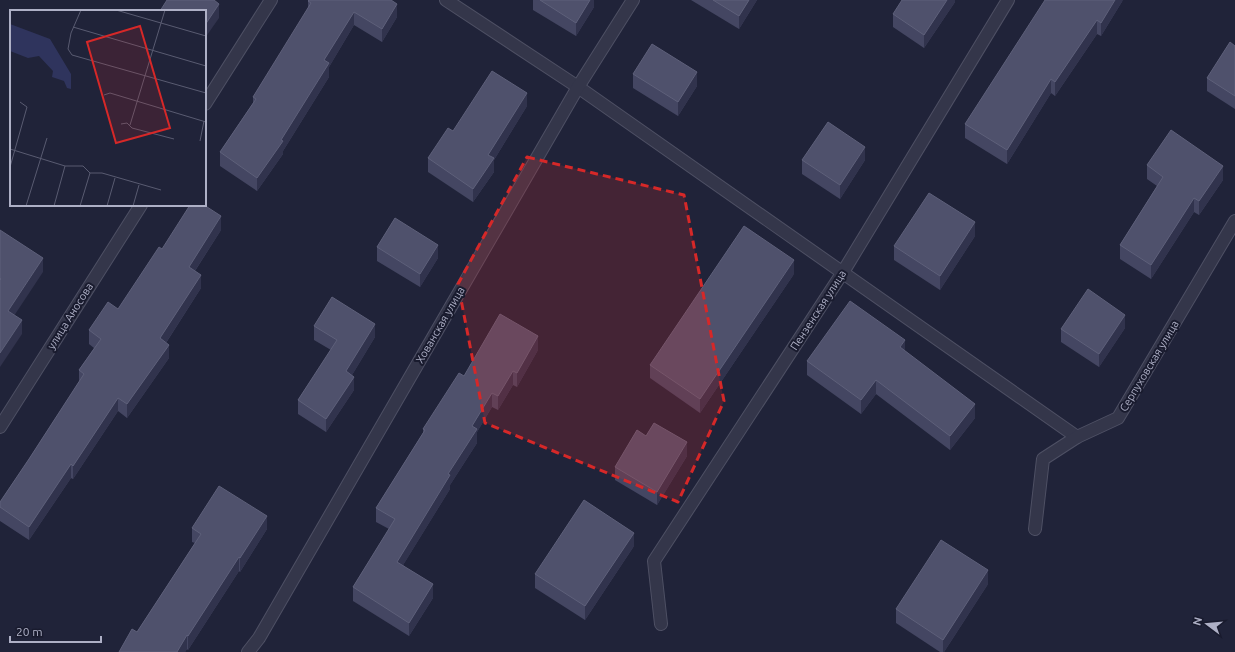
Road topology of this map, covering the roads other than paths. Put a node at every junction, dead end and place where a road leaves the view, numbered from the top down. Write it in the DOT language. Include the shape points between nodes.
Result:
graph roads {
  1 [pos="271,0"];
  2 [pos="446,0"];
  3 [pos="633,0"];
  4 [pos="1008,0"];
  5 [pos="578,87"];
  6 [pos="206,102"];
  7 [pos="140,206"];
  8 [pos="1235,221"];
  9 [pos="843,272"];
  10 [pos="0,428"];
  11 [pos="1077,437"];
  12 [pos="1035,529"];
  13 [pos="661,624"];
  14 [pos="248,652"];
  1 -- 6 [label="street"];
  2 -- 5 [label="street"];
  3 -- 5 [label="street, Хованская улица"];
  4 -- 9 [label="street, Пензенская улица"];
  5 -- 9 [label="street"];
  5 -- 14 [label="street, Хованская улица"];
  7 -- 10 [label="street, улица Аносова"];
  8 -- 11 [label="street, Серпуховская улица" via="1118,418"];
  9 -- 11 [label="street"];
  9 -- 13 [label="street, Пензенская улица" via="654,561"];
  11 -- 12 [label="street, Серпуховская улица" via="1043,459"];
}
